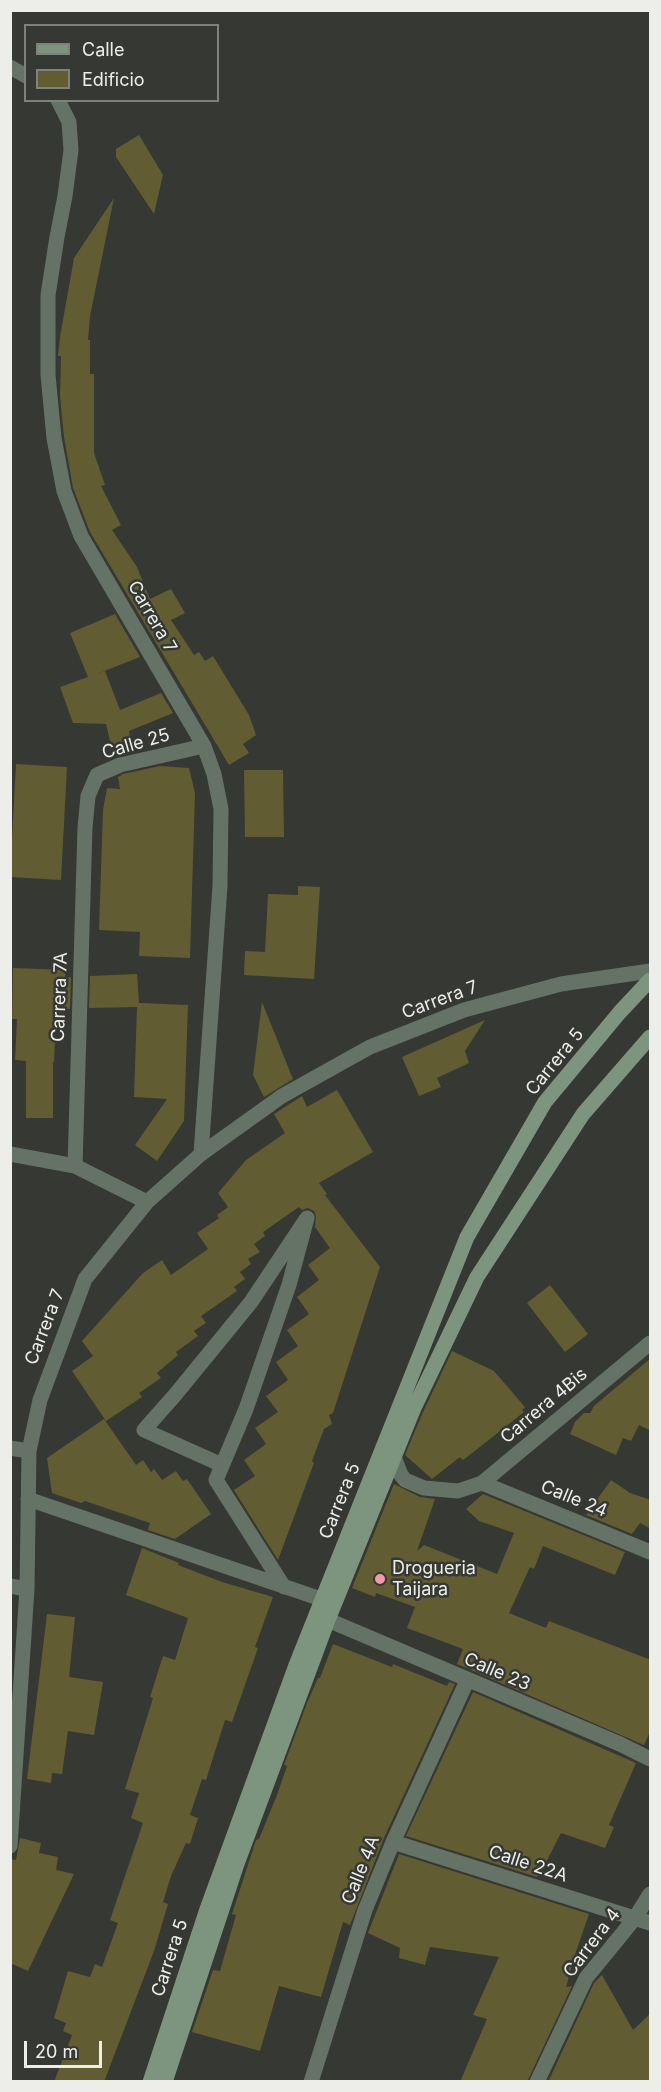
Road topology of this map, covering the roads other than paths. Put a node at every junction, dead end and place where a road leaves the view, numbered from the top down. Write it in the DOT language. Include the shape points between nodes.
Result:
graph roads {
  1 [pos="10,67"];
  2 [pos="24,75"];
  3 [pos="59,102"];
  4 [pos="204,746"];
  5 [pos="85,828"];
  6 [pos="651,971"];
  7 [pos="651,980"];
  8 [pos="651,1037"];
  9 [pos="10,1154"];
  10 [pos="201,1154"];
  11 [pos="75,1166"];
  12 [pos="147,1202"];
  13 [pos="651,1343"];
  14 [pos="10,1448"];
  15 [pos="29,1451"];
  16 [pos="394,1457"];
  17 [pos="222,1465"];
  18 [pos="482,1483"];
  19 [pos="28,1499"];
  20 [pos="651,1552"];
  21 [pos="10,1586"];
  22 [pos="284,1587"];
  23 [pos="27,1589"];
  24 [pos="321,1599"];
  25 [pos="328,1620"];
  26 [pos="467,1681"];
  27 [pos="651,1759"];
  28 [pos="393,1842"];
  29 [pos="10,1846"];
  30 [pos="651,1894"];
  31 [pos="635,1918"];
  32 [pos="651,1923"];
  33 [pos="150,2082"];
  34 [pos="165,2082"];
  35 [pos="311,2082"];
  36 [pos="537,2082"];
  1 -- 2 [label="street"];
  3 -- 4 [label="street, Carrera 7" via="69,122 71,150 48,295 48,375 64,491 81,536"];
  4 -- 5 [label="street, Calle 25" via="120,765 97,775 88,796"];
  4 -- 10 [label="street, Carrera 7" via="221,809 220,886"];
  5 -- 11 [label="street, Carrera 7A"];
  6 -- 10 [label="street, Carrera 7" via="561,984 464,1010 370,1047 282,1096"];
  7 -- 24 [label="street, Carrera 5" via="545,1102 467,1237"];
  8 -- 16 [label="street, Carrera 5" via="583,1114 477,1277"];
  9 -- 11 [label="street"];
  10 -- 12 [label="street, Carrera 7"];
  11 -- 12 [label="street"];
  12 -- 15 [label="street, Carrera 7" via="85,1279 40,1400"];
  13 -- 18 [label="street, Carrera 4Bis"];
  14 -- 15 [label="street"];
  15 -- 19 [label="street, Carrera 7"];
  16 -- 18 [label="street, Carrera 4Bis" via="405,1480 424,1488 458,1491"];
  16 -- 25 [label="street, Carrera 5"];
  17 -- 17 [label="street" via="250,1399 308,1218 251,1302 144,1430"];
  17 -- 22 [label="street" via="216,1480"];
  18 -- 20 [label="street, Calle 24"];
  19 -- 22 [label="street"];
  19 -- 23 [label="street, Carrera 7"];
  21 -- 23 [label="street"];
  22 -- 24 [label="street"];
  23 -- 29 [label="street, Carrera 7"];
  24 -- 33 [label="street, Carrera 5" via="207,1909"];
  25 -- 26 [label="street, Calle 23"];
  25 -- 34 [label="street, Carrera 5" via="237,1864"];
  26 -- 27 [label="street, Calle 23"];
  26 -- 28 [label="street, Calle 4A"];
  28 -- 31 [label="street, Calle 22A"];
  28 -- 35 [label="street, Calle 4A" via="365,1910"];
  30 -- 31 [label="street, Carrera 4"];
  31 -- 32 [label="street, Calle 22A"];
  31 -- 36 [label="street, Carrera 4" via="586,1978"];
}
